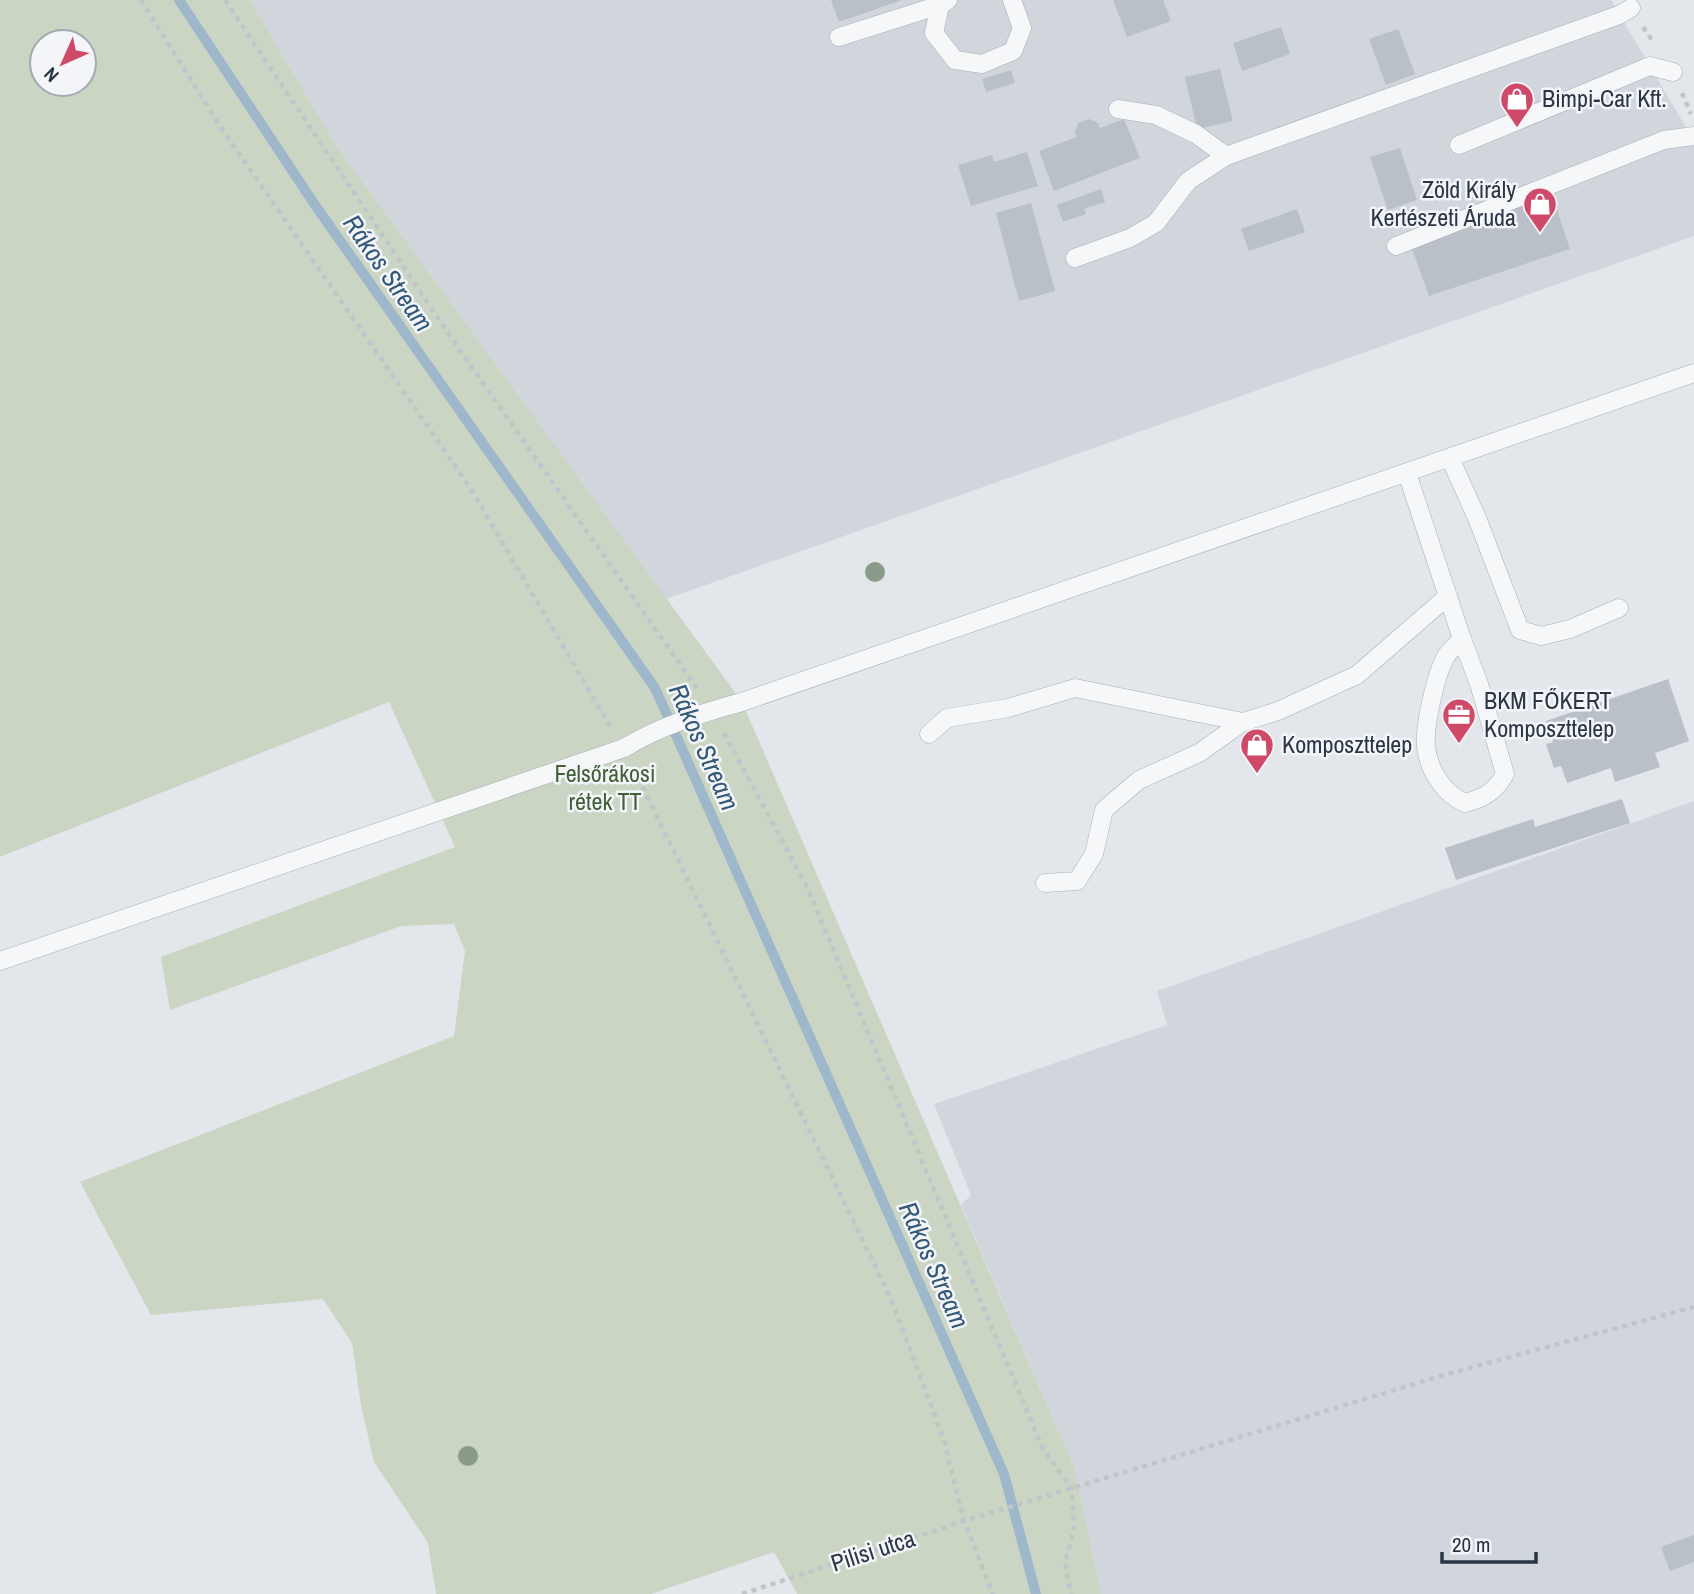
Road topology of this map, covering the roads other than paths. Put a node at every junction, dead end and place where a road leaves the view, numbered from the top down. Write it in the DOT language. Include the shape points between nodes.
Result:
graph roads {
  1 [pos="1012,0"];
  2 [pos="944,3"];
  3 [pos="1631,8"];
  4 [pos="839,37"];
  5 [pos="1673,72"];
  6 [pos="1118,109"];
  7 [pos="1694,136"];
  8 [pos="1459,145"];
  9 [pos="1226,156"];
  10 [pos="1396,246"];
  11 [pos="1075,258"];
  12 [pos="1694,373"];
  13 [pos="1450,458"];
  14 [pos="1407,473"];
  15 [pos="1448,596"];
  16 [pos="1619,608"];
  17 [pos="1462,639"];
  18 [pos="1243,722"];
  19 [pos="929,734"];
  20 [pos="1045,883"];
  21 [pos="0,961"];
  1 -- 2 [label="lane" via="1022,28 1013,51 982,64 955,61 934,33"];
  2 -- 4 [label="lane"];
  3 -- 9 [label="lane"];
  5 -- 8 [label="lane" via="1650,66"];
  6 -- 9 [label="lane" via="1156,115 1196,134"];
  7 -- 10 [label="lane" via="1664,140"];
  9 -- 11 [label="lane" via="1188,181 1156,223"];
  12 -- 13 [label="lane"];
  13 -- 14 [label="lane"];
  13 -- 16 [label="lane" via="1520,630 1541,636"];
  14 -- 15 [label="lane"];
  14 -- 21 [label="lane"];
  15 -- 17 [label="lane"];
  15 -- 18 [label="lane" via="1357,675 1278,712"];
  17 -- 17 [label="lane" via="1445,657 1435,685 1426,747 1437,779 1451,797 1465,803 1497,789 1505,774"];
  18 -- 19 [label="lane" via="1074,688 1008,708 947,718"];
  18 -- 20 [label="lane" via="1199,753 1139,780 1104,810 1094,854 1077,881"];
}
